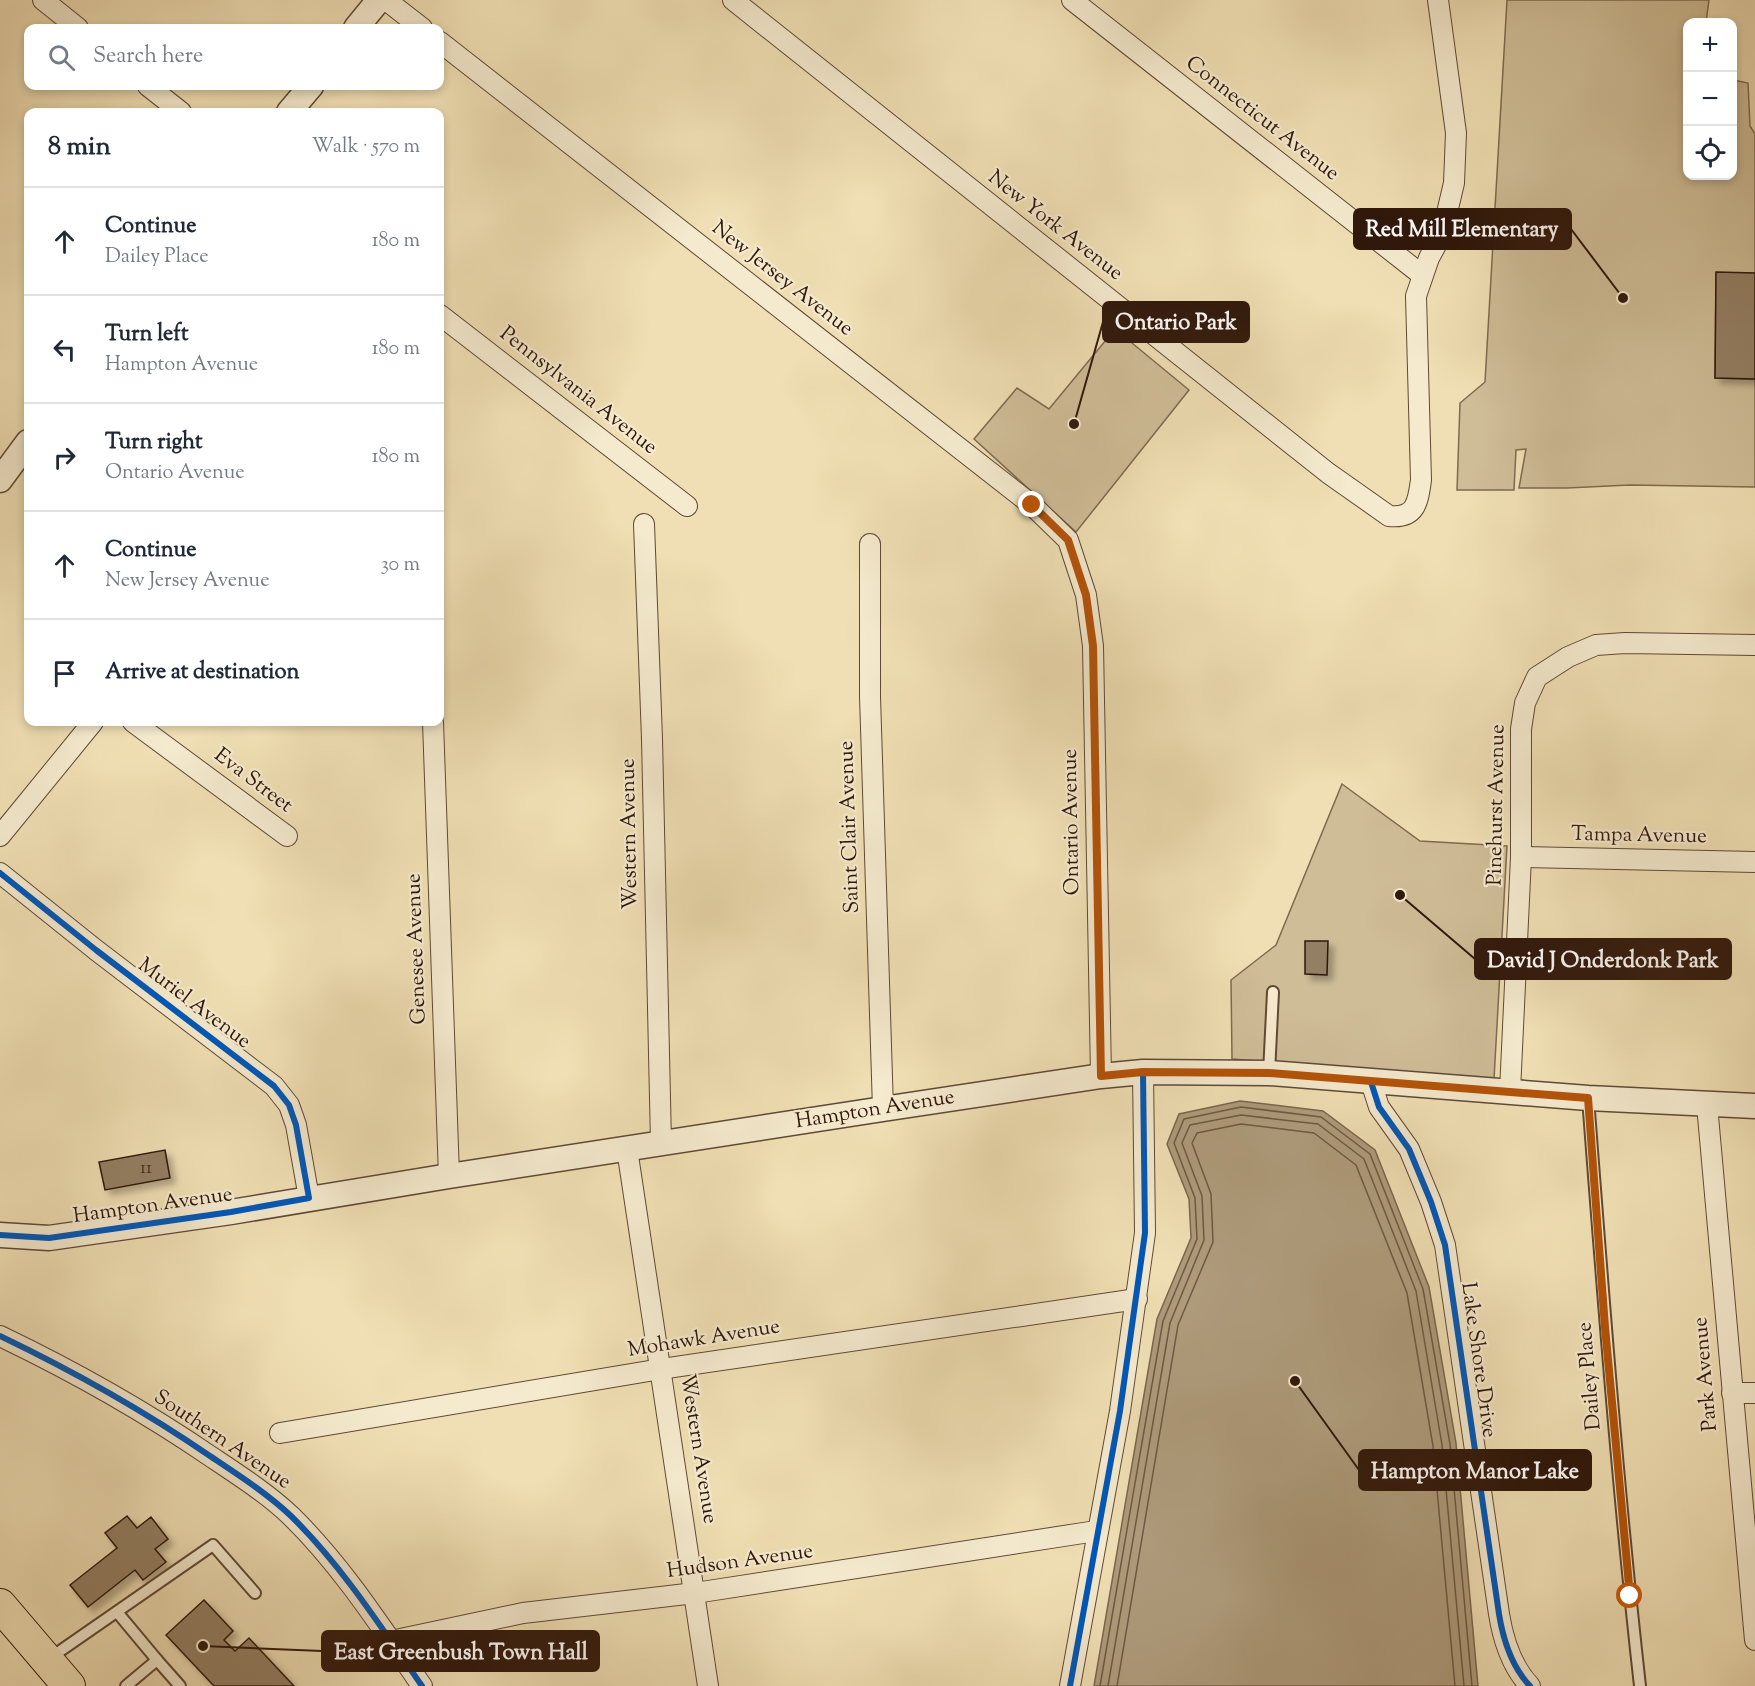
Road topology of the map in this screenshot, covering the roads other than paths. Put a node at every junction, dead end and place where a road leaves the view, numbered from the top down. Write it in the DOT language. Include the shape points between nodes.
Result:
graph roads {
  1 [pos="43,0"];
  2 [pos="379,0"];
  3 [pos="386,0"];
  4 [pos="733,0"];
  5 [pos="1072,0"];
  6 [pos="1436,1"];
  7 [pos="73,24"];
  8 [pos="359,24"];
  9 [pos="417,24"];
  10 [pos="444,45"];
  11 [pos="153,90"];
  12 [pos="308,90"];
  13 [pos="176,108"];
  14 [pos="292,108"];
  15 [pos="1422,275"];
  16 [pos="444,318"];
  17 [pos="24,447"];
  18 [pos="0,480"];
  19 [pos="687,506"];
  20 [pos="644,524"];
  21 [pos="870,544"];
  22 [pos="1079,568"];
  23 [pos="1755,645"];
  24 [pos="90,726"];
  25 [pos="138,726"];
  26 [pos="433,726"];
  27 [pos="0,836"];
  28 [pos="287,836"];
  29 [pos="1521,857"];
  30 [pos="1755,862"];
  31 [pos="0,873"];
  32 [pos="1273,992"];
  33 [pos="1143,1072"];
  34 [pos="1269,1073"];
  35 [pos="1101,1076"];
  36 [pos="1371,1082"];
  37 [pos="1510,1091"];
  38 [pos="1588,1098"];
  39 [pos="1707,1105"];
  40 [pos="1755,1106"];
  41 [pos="884,1109"];
  42 [pos="661,1143"];
  43 [pos="627,1149"];
  44 [pos="449,1176"];
  45 [pos="309,1198"];
  46 [pos="0,1235"];
  47 [pos="1137,1299"];
  48 [pos="0,1336"];
  49 [pos="661,1369"];
  50 [pos="1732,1393"];
  51 [pos="1755,1393"];
  52 [pos="280,1433"];
  53 [pos="1096,1531"];
  54 [pos="255,1593"];
  55 [pos="695,1593"];
  56 [pos="0,1605"];
  57 [pos="117,1612"];
  58 [pos="1755,1640"];
  59 [pos="391,1641"];
  60 [pos="47,1660"];
  61 [pos="157,1660"];
  62 [pos="69,1686"];
  63 [pos="126,1686"];
  64 [pos="180,1686"];
  65 [pos="422,1686"];
  66 [pos="708,1686"];
  67 [pos="1070,1686"];
  68 [pos="1530,1686"];
  69 [pos="1640,1686"];
  1 -- 7 [label="street"];
  2 -- 8 [label="street"];
  3 -- 9 [label="street"];
  4 -- 15 [label="street, New York Avenue" via="1328,473 1389,516 1411,513 1421,480 1416,296"];
  5 -- 15 [label="street, Connecticut Avenue"];
  6 -- 15 [label="street" via="1456,133 1454,183 1442,234"];
  10 -- 22 [label="street, New Jersey Avenue" via="1032,505 1068,540"];
  11 -- 13 [label="street"];
  12 -- 14 [label="street"];
  16 -- 19 [label="street, Pennsylvania Avenue"];
  17 -- 18 [label="street"];
  20 -- 42 [label="street, Western Avenue"];
  21 -- 41 [label="street, Saint Clair Avenue" via="870,696"];
  22 -- 35 [label="street, Ontario Avenue" via="1093,646"];
  23 -- 29 [label="street, Pinehurst Avenue" via="1596,645 1537,677 1525,703 1521,729"];
  24 -- 27 [label="street"];
  25 -- 28 [label="street, Eva Street"];
  26 -- 44 [label="street, Genesee Avenue"];
  29 -- 30 [label="street, Tampa Avenue"];
  29 -- 37 [label="street, Pinehurst Avenue"];
  31 -- 45 [label="street, Muriel Avenue" via="274,1086 289,1105 296,1125"];
  32 -- 34 [label="lane"];
  33 -- 34 [label="street, Hampton Avenue"];
  33 -- 35 [label="street, Hampton Avenue"];
  33 -- 47 [label="street" via="1145,1233"];
  34 -- 36 [label="street, Hampton Avenue"];
  35 -- 41 [label="street, Hampton Avenue"];
  36 -- 37 [label="street, Hampton Avenue"];
  36 -- 68 [label="street, Lake Shore Drive" via="1379,1107 1409,1149 1445,1245 1498,1614 1509,1651"];
  37 -- 38 [label="street, Hampton Avenue"];
  38 -- 39 [label="street, Hampton Avenue"];
  38 -- 69 [label="lane, Dailey Place" via="1605,1327"];
  39 -- 40 [label="street, Hampton Avenue"];
  39 -- 50 [label="street, Park Avenue"];
  41 -- 42 [label="street, Hampton Avenue"];
  42 -- 43 [label="street, Hampton Avenue"];
  43 -- 44 [label="street, Hampton Avenue"];
  43 -- 49 [label="street, Western Avenue"];
  44 -- 45 [label="street, Hampton Avenue"];
  45 -- 46 [label="street, Hampton Avenue" via="49,1238"];
  47 -- 49 [label="street, Mohawk Avenue"];
  47 -- 53 [label="street"];
  48 -- 59 [label="street, Southern Avenue" via="169,1428 290,1515 345,1577"];
  49 -- 52 [label="street, Mohawk Avenue"];
  49 -- 55 [label="street, Western Avenue"];
  50 -- 51 [label="street"];
  50 -- 58 [label="street, Park Avenue"];
  53 -- 55 [label="street, Hudson Avenue"];
  53 -- 67 [label="street"];
  54 -- 57 [label="lane" via="213,1545"];
  55 -- 59 [label="street, Hudson Avenue" via="523,1614"];
  55 -- 66 [label="street, Western Avenue"];
  56 -- 60 [label="main road"];
  57 -- 60 [label="lane"];
  57 -- 61 [label="lane"];
  59 -- 65 [label="street, Southern Avenue"];
  60 -- 62 [label="main road"];
  61 -- 63 [label="lane"];
  61 -- 64 [label="lane"];
}
